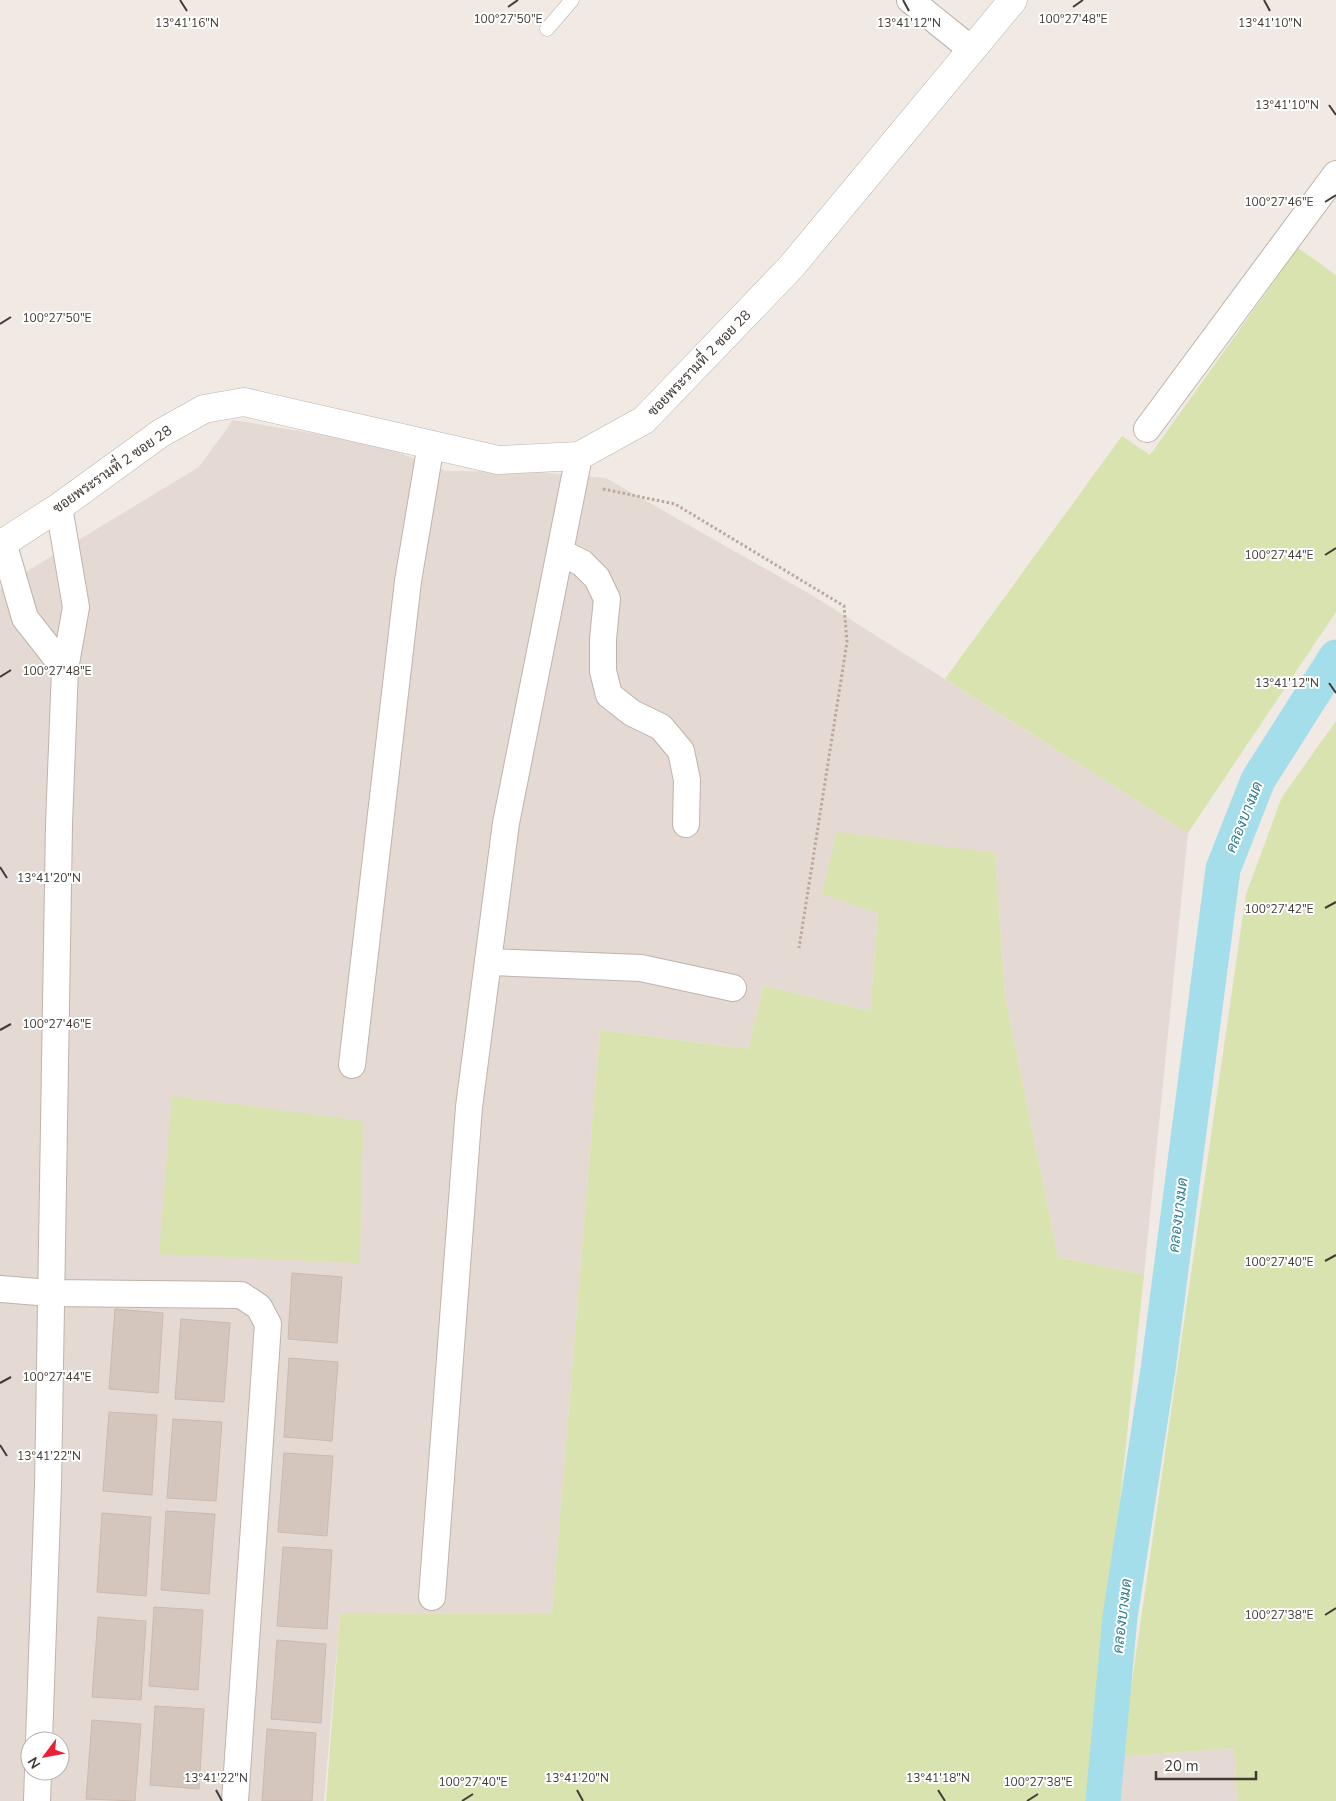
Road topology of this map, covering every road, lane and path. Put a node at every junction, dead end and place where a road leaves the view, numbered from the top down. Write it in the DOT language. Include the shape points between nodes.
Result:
graph roads {
  1 [pos="572,0"];
  2 [pos="910,0"];
  3 [pos="1013,0"];
  4 [pos="547,29"];
  5 [pos="972,50"];
  6 [pos="1336,174"];
  7 [pos="1147,429"];
  8 [pos="430,444"];
  9 [pos="579,456"];
  10 [pos="574,482"];
  11 [pos="59,507"];
  12 [pos="2,543"];
  13 [pos="560,552"];
  14 [pos="65,669"];
  15 [pos="686,824"];
  16 [pos="799,948"];
  17 [pos="488,962"];
  18 [pos="733,988"];
  19 [pos="352,1065"];
  20 [pos="0,1289"];
  21 [pos="51,1292"];
  22 [pos="432,1597"];
  23 [pos="40,1731"];
  24 [pos="38,1781"];
  25 [pos="38,1801"];
  26 [pos="235,1801"];
  1 -- 4 [label="lane"];
  2 -- 5 [label="street"];
  3 -- 5 [label="street, ซอยพระรามที่ 2 ซอย 28"];
  5 -- 9 [label="street, ซอยพระรามที่ 2 ซอย 28" via="791,267 644,420"];
  6 -- 7 [label="street"];
  8 -- 9 [label="street, ซอยพระรามที่ 2 ซอย 28" via="498,460"];
  8 -- 11 [label="street, ซอยพระรามที่ 2 ซอย 28" via="244,402 204,409 160,433"];
  8 -- 19 [label="street" via="406,591"];
  9 -- 10 [label="street"];
  10 -- 13 [label="street"];
  10 -- 16 [label="path" via="675,504 844,606 847,642"];
  11 -- 12 [label="street, ซอยพระรามที่ 2 ซอย 28"];
  11 -- 14 [label="street" via="76,608"];
  12 -- 14 [label="street" via="25,618"];
  13 -- 15 [label="street" via="582,563 597,578 607,599 603,671 609,695 632,713 661,727 681,751 687,780"];
  13 -- 17 [label="street" via="506,823"];
  14 -- 21 [label="street"];
  17 -- 18 [label="street" via="641,968"];
  17 -- 22 [label="street" via="469,1108"];
  20 -- 21 [label="street"];
  21 -- 23 [label="street"];
  21 -- 26 [label="street" via="241,1295 259,1307 268,1324"];
  24 -- 25 [label="street"];
}
